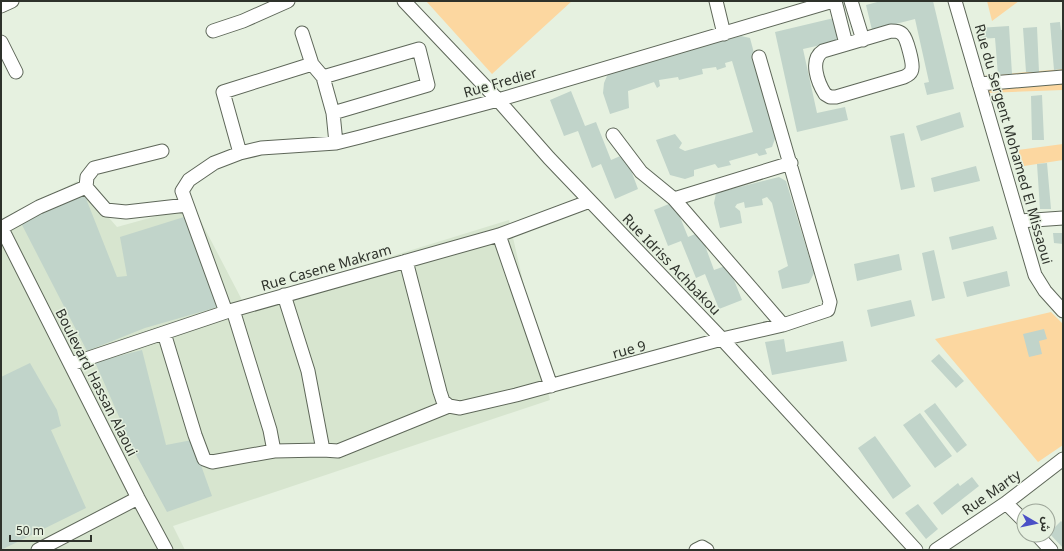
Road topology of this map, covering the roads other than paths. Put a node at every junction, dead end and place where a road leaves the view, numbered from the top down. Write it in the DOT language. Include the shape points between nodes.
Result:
graph roads {
  1 [pos="12,1"];
  2 [pos="288,1"];
  3 [pos="404,1"];
  4 [pos="716,1"];
  5 [pos="834,1"];
  6 [pos="852,1"];
  7 [pos="955,1"];
  8 [pos="1,6"];
  9 [pos="214,31"];
  10 [pos="302,33"];
  11 [pos="724,34"];
  12 [pos="863,40"];
  13 [pos="1,42"];
  14 [pos="846,44"];
  15 [pos="759,57"];
  16 [pos="312,64"];
  17 [pos="16,72"];
  18 [pos="323,77"];
  19 [pos="1063,77"];
  20 [pos="979,84"];
  21 [pos="498,100"];
  22 [pos="333,113"];
  23 [pos="613,135"];
  24 [pos="336,143"];
  25 [pos="162,151"];
  26 [pos="240,153"];
  27 [pos="791,163"];
  28 [pos="86,188"];
  29 [pos="674,199"];
  30 [pos="590,201"];
  31 [pos="187,205"];
  32 [pos="1063,218"];
  33 [pos="1020,221"];
  34 [pos="1,228"];
  35 [pos="499,235"];
  36 [pos="406,261"];
  37 [pos="284,295"];
  38 [pos="229,311"];
  39 [pos="1063,311"];
  40 [pos="783,325"];
  41 [pos="164,332"];
  42 [pos="722,339"];
  43 [pos="71,364"];
  44 [pos="551,386"];
  45 [pos="449,406"];
  46 [pos="323,450"];
  47 [pos="274,451"];
  48 [pos="1063,459"];
  49 [pos="138,498"];
  50 [pos="1006,503"];
  51 [pos="1016,513"];
  52 [pos="38,550"];
  53 [pos="166,550"];
  54 [pos="696,550"];
  55 [pos="707,550"];
  56 [pos="916,550"];
  57 [pos="936,550"];
  1 -- 8 [label="street"];
  2 -- 9 [label="street"];
  3 -- 21 [label="street, Rue Idriss Achbakou"];
  4 -- 11 [label="street"];
  5 -- 11 [label="street, Rue Fredier"];
  5 -- 14 [label="street"];
  6 -- 12 [label="street"];
  7 -- 20 [label="street, Rue du Sergent Mohamed El Missaoui"];
  10 -- 16 [label="street"];
  11 -- 21 [label="street, Rue Fredier"];
  12 -- 14 [label="street"];
  12 -- 14 [label="street" via="891,31 902,34 912,64 909,74 882,84 830,97 822,89 815,59 823,51"];
  13 -- 17 [label="street"];
  15 -- 27 [label="street"];
  16 -- 18 [label="street"];
  16 -- 26 [label="street" via="223,92"];
  18 -- 22 [label="street"];
  18 -- 22 [label="street" via="419,49 428,85"];
  19 -- 20 [label="street"];
  20 -- 33 [label="street, Rue du Sergent Mohamed El Missaoui"];
  21 -- 24 [label="street, Rue Fredier"];
  21 -- 30 [label="street, Rue Idriss Achbakou"];
  22 -- 24 [label="street"];
  23 -- 29 [label="street" via="641,172"];
  24 -- 26 [label="street, Rue Fredier" via="261,148"];
  25 -- 28 [label="street" via="94,168 87,177"];
  26 -- 31 [label="street, Rue Fredier" via="214,163 190,180 182,191"];
  27 -- 29 [label="street"];
  27 -- 40 [label="street, rue 9" via="830,306 828,310"];
  28 -- 31 [label="street" via="106,210 126,212"];
  28 -- 34 [label="street" via="39,207"];
  29 -- 40 [label="street"];
  30 -- 35 [label="street, Rue Casene Makram"];
  30 -- 42 [label="street, Rue Idriss Achbakou"];
  31 -- 38 [label="street"];
  32 -- 33 [label="street"];
  33 -- 39 [label="street, Rue du Sergent Mohamed El Missaoui" via="1035,275"];
  34 -- 43 [label="street, Boulevard Hassan Alaoui"];
  35 -- 36 [label="street, Rue Casene Makram"];
  35 -- 44 [label="street"];
  36 -- 37 [label="street, Rue Casene Makram"];
  36 -- 45 [label="street" via="440,392"];
  37 -- 38 [label="street, Rue Casene Makram"];
  37 -- 46 [label="street" via="308,371"];
  38 -- 41 [label="street, Rue Casene Makram"];
  38 -- 47 [label="street" via="270,430"];
  40 -- 42 [label="street, rue 9"];
  41 -- 43 [label="street, Rue Casene Makram"];
  41 -- 47 [label="street" via="204,459 212,462"];
  42 -- 44 [label="street, rue 9"];
  42 -- 56 [label="street, Rue Idriss Achbakou"];
  43 -- 49 [label="street, Boulevard Hassan Alaoui"];
  44 -- 45 [label="street, rue 9" via="460,408"];
  45 -- 46 [label="street" via="338,451"];
  46 -- 47 [label="street"];
  48 -- 50 [label="street, Rue Marty"];
  49 -- 52 [label="street"];
  49 -- 53 [label="street, Boulevard Hassan Alaoui"];
  50 -- 51 [label="street"];
  50 -- 57 [label="street, Rue Marty"];
  54 -- 55 [label="street" via="704,547"];
}
